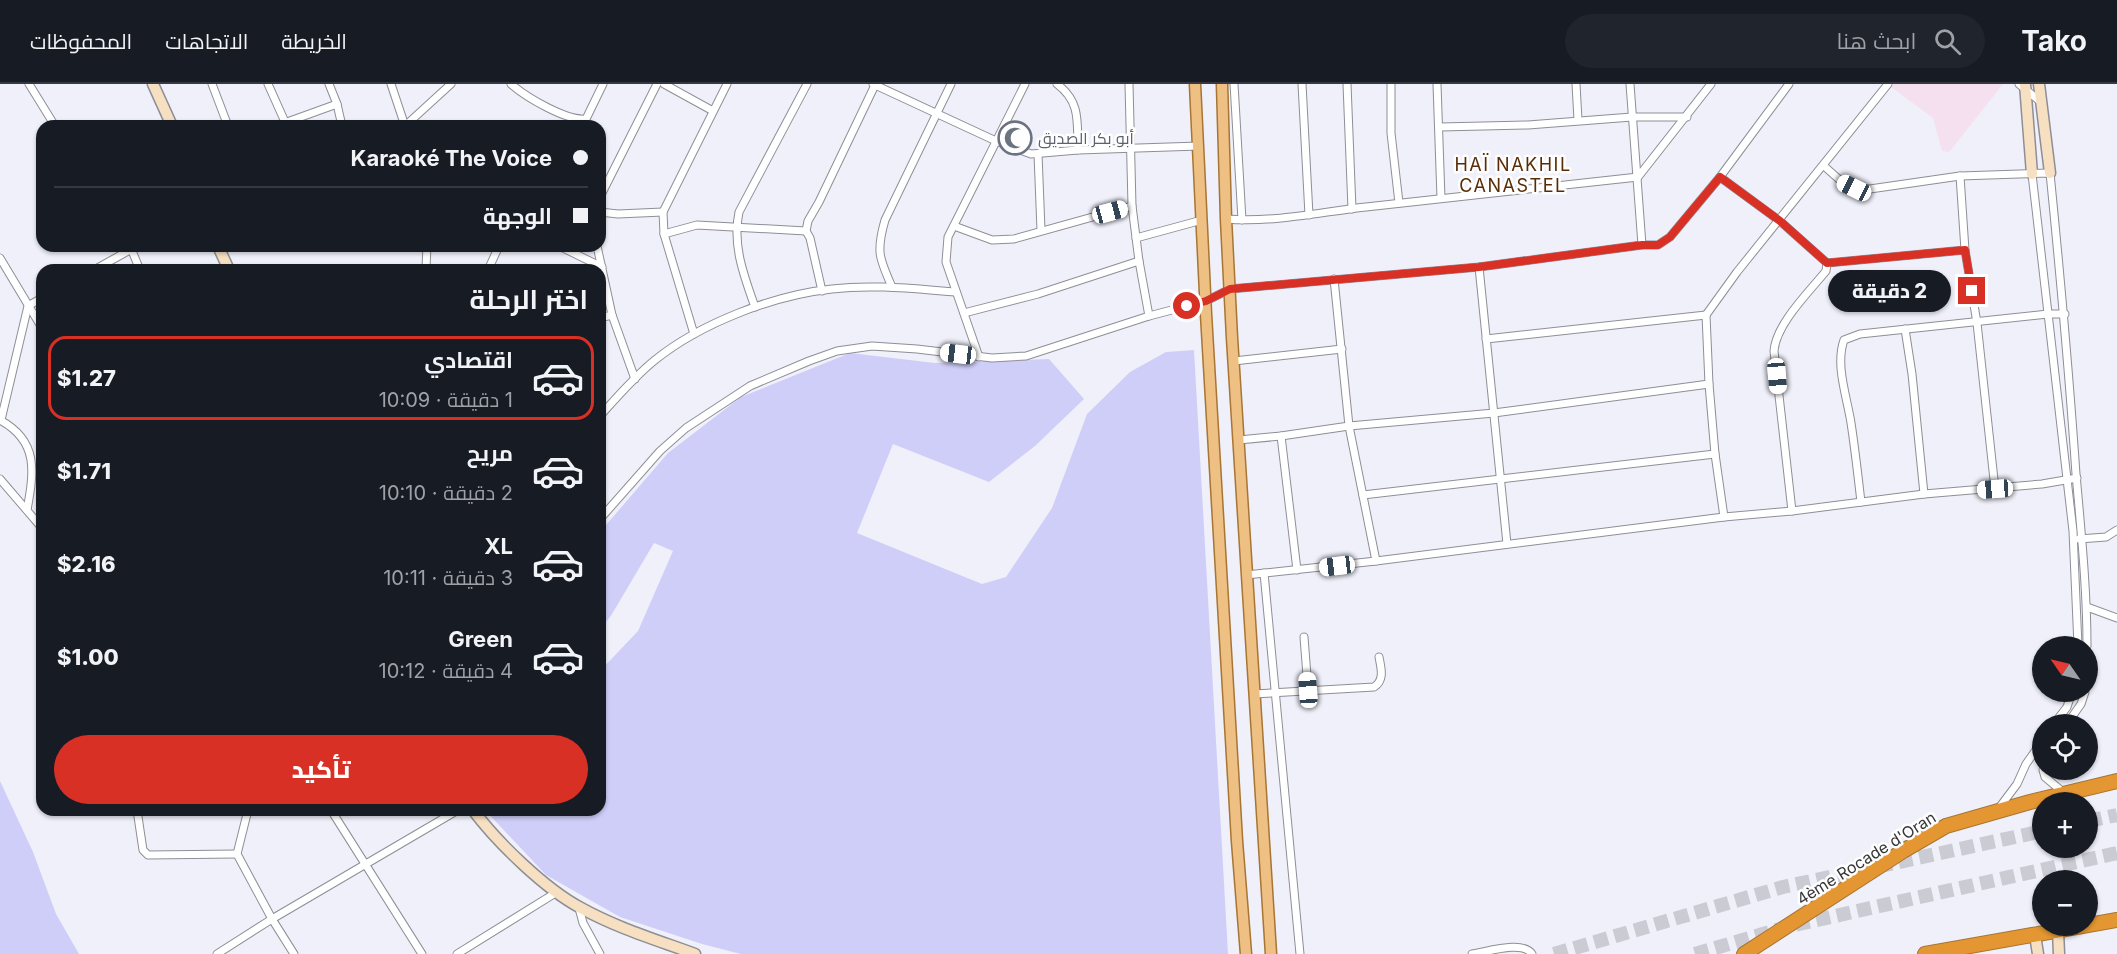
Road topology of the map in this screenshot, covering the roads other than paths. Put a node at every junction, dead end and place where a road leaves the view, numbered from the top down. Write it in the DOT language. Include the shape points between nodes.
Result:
graph roads {
  1 [pos="29,84"];
  2 [pos="153,84"];
  3 [pos="212,84"];
  4 [pos="268,84"];
  5 [pos="329,84"];
  6 [pos="391,84"];
  7 [pos="451,84"];
  8 [pos="511,84"];
  9 [pos="524,84"];
  10 [pos="603,84"];
  11 [pos="728,84"];
  12 [pos="807,84"];
  13 [pos="951,84"];
  14 [pos="1025,84"];
  15 [pos="1057,84"];
  16 [pos="1129,84"];
  17 [pos="1195,84"];
  18 [pos="1222,84"];
  19 [pos="1234,84"];
  20 [pos="1302,84"];
  21 [pos="1347,84"];
  22 [pos="1391,84"];
  23 [pos="1437,84"];
  24 [pos="1576,84"];
  25 [pos="1630,84"];
  26 [pos="1711,84"];
  27 [pos="1789,84"];
  28 [pos="1888,84"];
  29 [pos="2039,84"];
  30 [pos="657,85"];
  31 [pos="874,85"];
  32 [pos="2024,86"];
  33 [pos="520,93"];
  34 [pos="2042,103"];
  35 [pos="337,104"];
  36 [pos="713,111"];
  37 [pos="935,113"];
  38 [pos="1632,117"];
  39 [pos="1687,117"];
  40 [pos="51,120"];
  41 [pos="169,120"];
  42 [pos="226,120"];
  43 [pos="284,120"];
  44 [pos="291,120"];
  45 [pos="341,120"];
  46 [pos="403,120"];
  47 [pos="412,120"];
  48 [pos="1578,120"];
  49 [pos="1440,127"];
  50 [pos="996,141"];
  51 [pos="1199,146"];
  52 [pos="1130,148"];
  53 [pos="1078,150"];
  54 [pos="1038,154"];
  55 [pos="1824,166"];
  56 [pos="2050,173"];
  57 [pos="2032,174"];
  58 [pos="1960,176"];
  59 [pos="1638,177"];
  60 [pos="1720,177"];
  61 [pos="606,178"];
  62 [pos="1441,198"];
  63 [pos="1399,203"];
  64 [pos="1132,206"];
  65 [pos="1352,208"];
  66 [pos="606,212"];
  67 [pos="663,212"];
  68 [pos="1309,215"];
  69 [pos="1226,219"];
  70 [pos="1202,220"];
  71 [pos="1242,220"];
  72 [pos="1780,221"];
  73 [pos="954,226"];
  74 [pos="736,228"];
  75 [pos="1041,230"];
  76 [pos="806,231"];
  77 [pos="664,234"];
  78 [pos="1136,238"];
  79 [pos="1642,245"];
  80 [pos="1965,250"];
  81 [pos="125,252"];
  82 [pos="571,252"];
  83 [pos="0,258"];
  84 [pos="1139,261"];
  85 [pos="1827,263"];
  86 [pos="104,264"];
  87 [pos="596,264"];
  88 [pos="1479,267"];
  89 [pos="1334,279"];
  90 [pos="606,286"];
  91 [pos="892,287"];
  92 [pos="1230,289"];
  93 [pos="822,291"];
  94 [pos="956,292"];
  95 [pos="36,301"];
  96 [pos="1206,301"];
  97 [pos="28,306"];
  98 [pos="755,307"];
  99 [pos="964,313"];
  100 [pos="2048,314"];
  101 [pos="2065,314"];
  102 [pos="612,315"];
  103 [pos="1706,315"];
  104 [pos="606,316"];
  105 [pos="1149,316"];
  106 [pos="36,319"];
  107 [pos="1977,323"];
  108 [pos="1905,329"];
  109 [pos="694,334"];
  110 [pos="1486,339"];
  111 [pos="1342,349"];
  112 [pos="979,357"];
  113 [pos="1234,361"];
  114 [pos="635,379"];
  115 [pos="1709,384"];
  116 [pos="606,410"];
  117 [pos="1494,413"];
  118 [pos="1,420"];
  119 [pos="1349,426"];
  120 [pos="1281,436"];
  121 [pos="1239,440"];
  122 [pos="1715,454"];
  123 [pos="33,475"];
  124 [pos="36,476"];
  125 [pos="1501,478"];
  126 [pos="2067,478"];
  127 [pos="2077,478"];
  128 [pos="0,479"];
  129 [pos="1995,489"];
  130 [pos="1924,494"];
  131 [pos="1363,495"];
  132 [pos="1861,502"];
  133 [pos="27,510"];
  134 [pos="1792,511"];
  135 [pos="606,512"];
  136 [pos="1724,516"];
  137 [pos="36,521"];
  138 [pos="2117,530"];
  139 [pos="2073,539"];
  140 [pos="2083,539"];
  141 [pos="1507,544"];
  142 [pos="1376,561"];
  143 [pos="1297,570"];
  144 [pos="1264,573"];
  145 [pos="1246,575"];
  146 [pos="2087,607"];
  147 [pos="2117,618"];
  148 [pos="2078,636"];
  149 [pos="2087,636"];
  150 [pos="1304,637"];
  151 [pos="1379,657"];
  152 [pos="1308,690"];
  153 [pos="1276,693"];
  154 [pos="1254,694"];
  155 [pos="2069,702"];
  156 [pos="2081,702"];
  157 [pos="2067,707"];
  158 [pos="2077,711"];
  159 [pos="2062,714"];
  160 [pos="2075,714"];
  161 [pos="2032,756"];
  162 [pos="2049,780"];
  163 [pos="2117,781"];
  164 [pos="2063,792"];
  165 [pos="2068,792"];
  166 [pos="2032,802"];
  167 [pos="1995,812"];
  168 [pos="138,816"];
  169 [pos="246,816"];
  170 [pos="335,816"];
  171 [pos="448,816"];
  172 [pos="478,816"];
  173 [pos="237,854"];
  174 [pos="366,864"];
  175 [pos="557,892"];
  176 [pos="579,908"];
  177 [pos="272,919"];
  178 [pos="2117,920"];
  179 [pos="2098,924"];
  180 [pos="2032,936"];
  181 [pos="2036,936"];
  182 [pos="2058,936"];
  183 [pos="216,954"];
  184 [pos="294,954"];
  185 [pos="422,954"];
  186 [pos="457,954"];
  187 [pos="600,954"];
  188 [pos="695,954"];
  189 [pos="1246,954"];
  190 [pos="1271,954"];
  191 [pos="1300,954"];
  192 [pos="1472,954"];
  193 [pos="1532,954"];
  194 [pos="1744,954"];
  195 [pos="1925,954"];
  196 [pos="2038,954"];
  197 [pos="2059,954"];
  1 -- 40 [label="street"];
  2 -- 41 [label="main road"];
  3 -- 42 [label="street"];
  4 -- 43 [label="street"];
  5 -- 35 [label="street"];
  6 -- 46 [label="street"];
  7 -- 47 [label="street"];
  8 -- 33 [label="street"];
  9 -- 33 [label="street"];
  10 -- 33 [label="street" via="586,119 565,115"];
  11 -- 36 [label="street"];
  12 -- 74 [label="street" via="739,212"];
  13 -- 37 [label="street"];
  14 -- 50 [label="street"];
  15 -- 53 [label="street" via="1075,105"];
  16 -- 52 [label="street"];
  17 -- 51 [label="main road"];
  18 -- 69 [label="main road"];
  19 -- 71 [label="street"];
  20 -- 68 [label="street"];
  21 -- 65 [label="street"];
  22 -- 63 [label="street" via="1391,133"];
  23 -- 49 [label="street"];
  24 -- 48 [label="street"];
  25 -- 38 [label="street"];
  26 -- 39 [label="street"];
  27 -- 60 [label="street"];
  28 -- 55 [label="street"];
  29 -- 34 [label="main road"];
  30 -- 36 [label="street"];
  30 -- 61 [label="street"];
  31 -- 37 [label="street"];
  31 -- 76 [label="street"];
  32 -- 34 [label="street"];
  32 -- 57 [label="main road"];
  34 -- 56 [label="main road"];
  35 -- 44 [label="street"];
  35 -- 45 [label="street"];
  36 -- 67 [label="street"];
  37 -- 50 [label="street"];
  37 -- 91 [label="street" via="879,241 880,259"];
  38 -- 39 [label="street"];
  38 -- 48 [label="street"];
  38 -- 59 [label="street"];
  39 -- 59 [label="street"];
  48 -- 49 [label="street"];
  49 -- 62 [label="street"];
  50 -- 54 [label="street"];
  50 -- 73 [label="street"];
  51 -- 52 [label="street"];
  51 -- 70 [label="main road"];
  52 -- 53 [label="street"];
  52 -- 64 [label="street"];
  53 -- 54 [label="street"];
  54 -- 75 [label="street"];
  55 -- 58 [label="street" via="1842,182 1862,189"];
  55 -- 72 [label="street"];
  56 -- 57 [label="street"];
  56 -- 101 [label="street"];
  57 -- 58 [label="street"];
  57 -- 100 [label="street"];
  58 -- 80 [label="street"];
  59 -- 62 [label="street"];
  59 -- 79 [label="street"];
  60 -- 72 [label="street"];
  60 -- 79 [label="street" via="1670,237 1658,245"];
  62 -- 63 [label="street"];
  63 -- 65 [label="street"];
  64 -- 75 [label="street"];
  64 -- 78 [label="street"];
  65 -- 68 [label="street"];
  66 -- 67 [label="street"];
  67 -- 77 [label="street"];
  68 -- 71 [label="street"];
  69 -- 71 [label="street"];
  69 -- 92 [label="main road"];
  70 -- 78 [label="street"];
  70 -- 96 [label="main road"];
  72 -- 85 [label="street"];
  72 -- 103 [label="street"];
  73 -- 75 [label="street" via="992,240"];
  73 -- 94 [label="street" via="948,237 945,262"];
  74 -- 76 [label="street"];
  74 -- 77 [label="street" via="697,225"];
  74 -- 98 [label="street" via="741,267"];
  76 -- 93 [label="street"];
  77 -- 109 [label="street"];
  78 -- 84 [label="street"];
  79 -- 88 [label="street"];
  80 -- 85 [label="street"];
  80 -- 107 [label="street"];
  81 -- 86 [label="street"];
  82 -- 87 [label="street"];
  83 -- 97 [label="street"];
  84 -- 99 [label="street"];
  84 -- 105 [label="street"];
  85 -- 134 [label="street" via="1827,271 1775,339"];
  88 -- 89 [label="street"];
  88 -- 110 [label="street"];
  89 -- 92 [label="street"];
  89 -- 111 [label="street"];
  90 -- 102 [label="street"];
  91 -- 93 [label="street"];
  91 -- 94 [label="street"];
  92 -- 96 [label="street"];
  92 -- 113 [label="main road"];
  93 -- 98 [label="street"];
  94 -- 99 [label="street"];
  95 -- 97 [label="street"];
  96 -- 105 [label="street"];
  96 -- 189 [label="main road"];
  97 -- 106 [label="street"];
  97 -- 118 [label="street"];
  98 -- 109 [label="street"];
  99 -- 112 [label="street"];
  100 -- 101 [label="street"];
  100 -- 107 [label="street"];
  100 -- 126 [label="street"];
  101 -- 127 [label="street"];
  102 -- 104 [label="street"];
  102 -- 114 [label="street"];
  103 -- 110 [label="street"];
  103 -- 115 [label="street"];
  105 -- 112 [label="street" via="1026,356"];
  107 -- 108 [label="street"];
  107 -- 129 [label="street"];
  108 -- 130 [label="street"];
  108 -- 132 [label="street" via="1852,335 1844,340 1840,350"];
  109 -- 114 [label="street"];
  110 -- 117 [label="street"];
  111 -- 113 [label="street"];
  111 -- 119 [label="street"];
  112 -- 135 [label="street" via="856,347 775,374 686,428 660,451"];
  113 -- 121 [label="main road"];
  114 -- 116 [label="street"];
  115 -- 117 [label="street"];
  115 -- 122 [label="street"];
  117 -- 119 [label="street"];
  117 -- 125 [label="street"];
  118 -- 123 [label="street" via="25,442"];
  119 -- 120 [label="street"];
  119 -- 131 [label="street"];
  120 -- 121 [label="street"];
  120 -- 143 [label="street"];
  121 -- 145 [label="main road"];
  122 -- 125 [label="street"];
  122 -- 136 [label="street"];
  123 -- 124 [label="street"];
  123 -- 133 [label="street"];
  125 -- 131 [label="street"];
  125 -- 141 [label="street"];
  126 -- 127 [label="street"];
  126 -- 129 [label="street"];
  126 -- 139 [label="street"];
  127 -- 140 [label="street"];
  128 -- 133 [label="street"];
  129 -- 130 [label="street"];
  130 -- 132 [label="street"];
  131 -- 142 [label="street"];
  132 -- 134 [label="street"];
  133 -- 137 [label="street"];
  134 -- 136 [label="street"];
  136 -- 141 [label="street"];
  138 -- 140 [label="street" via="2106,537"];
  139 -- 140 [label="street"];
  139 -- 148 [label="street"];
  140 -- 146 [label="street"];
  141 -- 142 [label="street"];
  142 -- 143 [label="street"];
  143 -- 144 [label="street"];
  144 -- 145 [label="street"];
  144 -- 153 [label="street"];
  145 -- 154 [label="main road"];
  146 -- 147 [label="street"];
  146 -- 149 [label="street"];
  150 -- 152 [label="street"];
  151 -- 152 [label="street" via="1382,675 1377,685"];
  152 -- 153 [label="street"];
  153 -- 154 [label="street"];
  153 -- 191 [label="street"];
  154 -- 190 [label="main road"];
  155 -- 157 [label="street"];
  156 -- 158 [label="street"];
  157 -- 158 [label="street"];
  157 -- 159 [label="street"];
  158 -- 160 [label="street"];
  161 -- 167 [label="street" via="2017,784"];
  162 -- 164 [label="street"];
  163 -- 165 [label="highway, 4ème Rocade d'Oran"];
  166 -- 167 [label="highway, 4ème Rocade d'Oran"];
  167 -- 194 [label="highway, 4ème Rocade d'Oran" via="1946,826"];
  168 -- 173 [label="street" via="142,850 148,855"];
  169 -- 173 [label="street"];
  170 -- 174 [label="street"];
  171 -- 174 [label="street"];
  172 -- 175 [label="main road" via="521,862"];
  173 -- 177 [label="street"];
  174 -- 177 [label="street"];
  174 -- 185 [label="street"];
  175 -- 176 [label="main road"];
  175 -- 186 [label="street"];
  176 -- 187 [label="street"];
  176 -- 188 [label="main road"];
  177 -- 183 [label="street"];
  177 -- 184 [label="street"];
  178 -- 179 [label="highway"];
  180 -- 195 [label="highway"];
  181 -- 196 [label="main road"];
  182 -- 197 [label="main road"];
  192 -- 193 [label="street" via="1519,946"];
}
